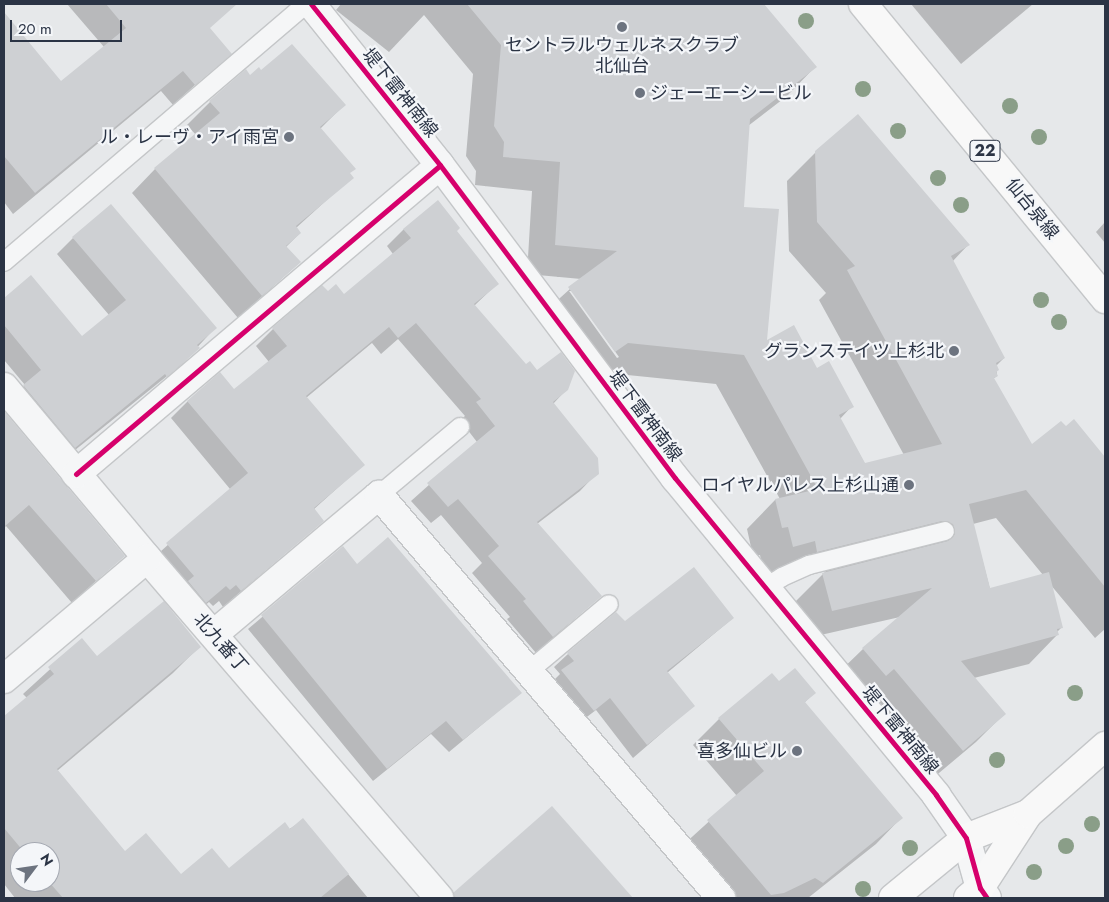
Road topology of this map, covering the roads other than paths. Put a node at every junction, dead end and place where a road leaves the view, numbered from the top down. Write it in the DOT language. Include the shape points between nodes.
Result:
graph roads {
  1 [pos="306,4"];
  2 [pos="312,4"];
  3 [pos="863,4"];
  4 [pos="440,165"];
  5 [pos="4,262"];
  6 [pos="1105,298"];
  7 [pos="4,387"];
  8 [pos="460,427"];
  9 [pos="76,474"];
  10 [pos="379,495"];
  11 [pos="945,531"];
  12 [pos="147,558"];
  13 [pos="764,588"];
  14 [pos="609,604"];
  15 [pos="214,634"];
  16 [pos="529,671"];
  17 [pos="4,679"];
  18 [pos="1105,746"];
  19 [pos="1028,814"];
  20 [pos="966,838"];
  21 [pos="978,895"];
  22 [pos="439,898"];
  23 [pos="721,898"];
  24 [pos="893,898"];
  1 -- 5 [label="lane"];
  2 -- 4 [label="street, 堤下雷神南線"];
  3 -- 6 [label="main road, 仙台泉線 / 22"];
  4 -- 9 [label="street"];
  4 -- 13 [label="street, 堤下雷神南線" via="674,478"];
  7 -- 9 [label="street, 北九番丁"];
  8 -- 10 [label="lane"];
  9 -- 12 [label="street, 北九番丁"];
  10 -- 15 [label="street"];
  10 -- 16 [label="street"];
  11 -- 13 [label="lane" via="810,565"];
  12 -- 15 [label="street, 北九番丁"];
  12 -- 17 [label="street"];
  13 -- 20 [label="street, 堤下雷神南線" via="936,795"];
  14 -- 16 [label="lane"];
  15 -- 22 [label="street, 北九番丁"];
  16 -- 23 [label="street"];
  18 -- 19 [label="main road"];
  19 -- 20 [label="main road"];
  19 -- 21 [label="main road"];
  20 -- 21 [label="street, 堤下雷神南線"];
  20 -- 24 [label="main road"];
}
